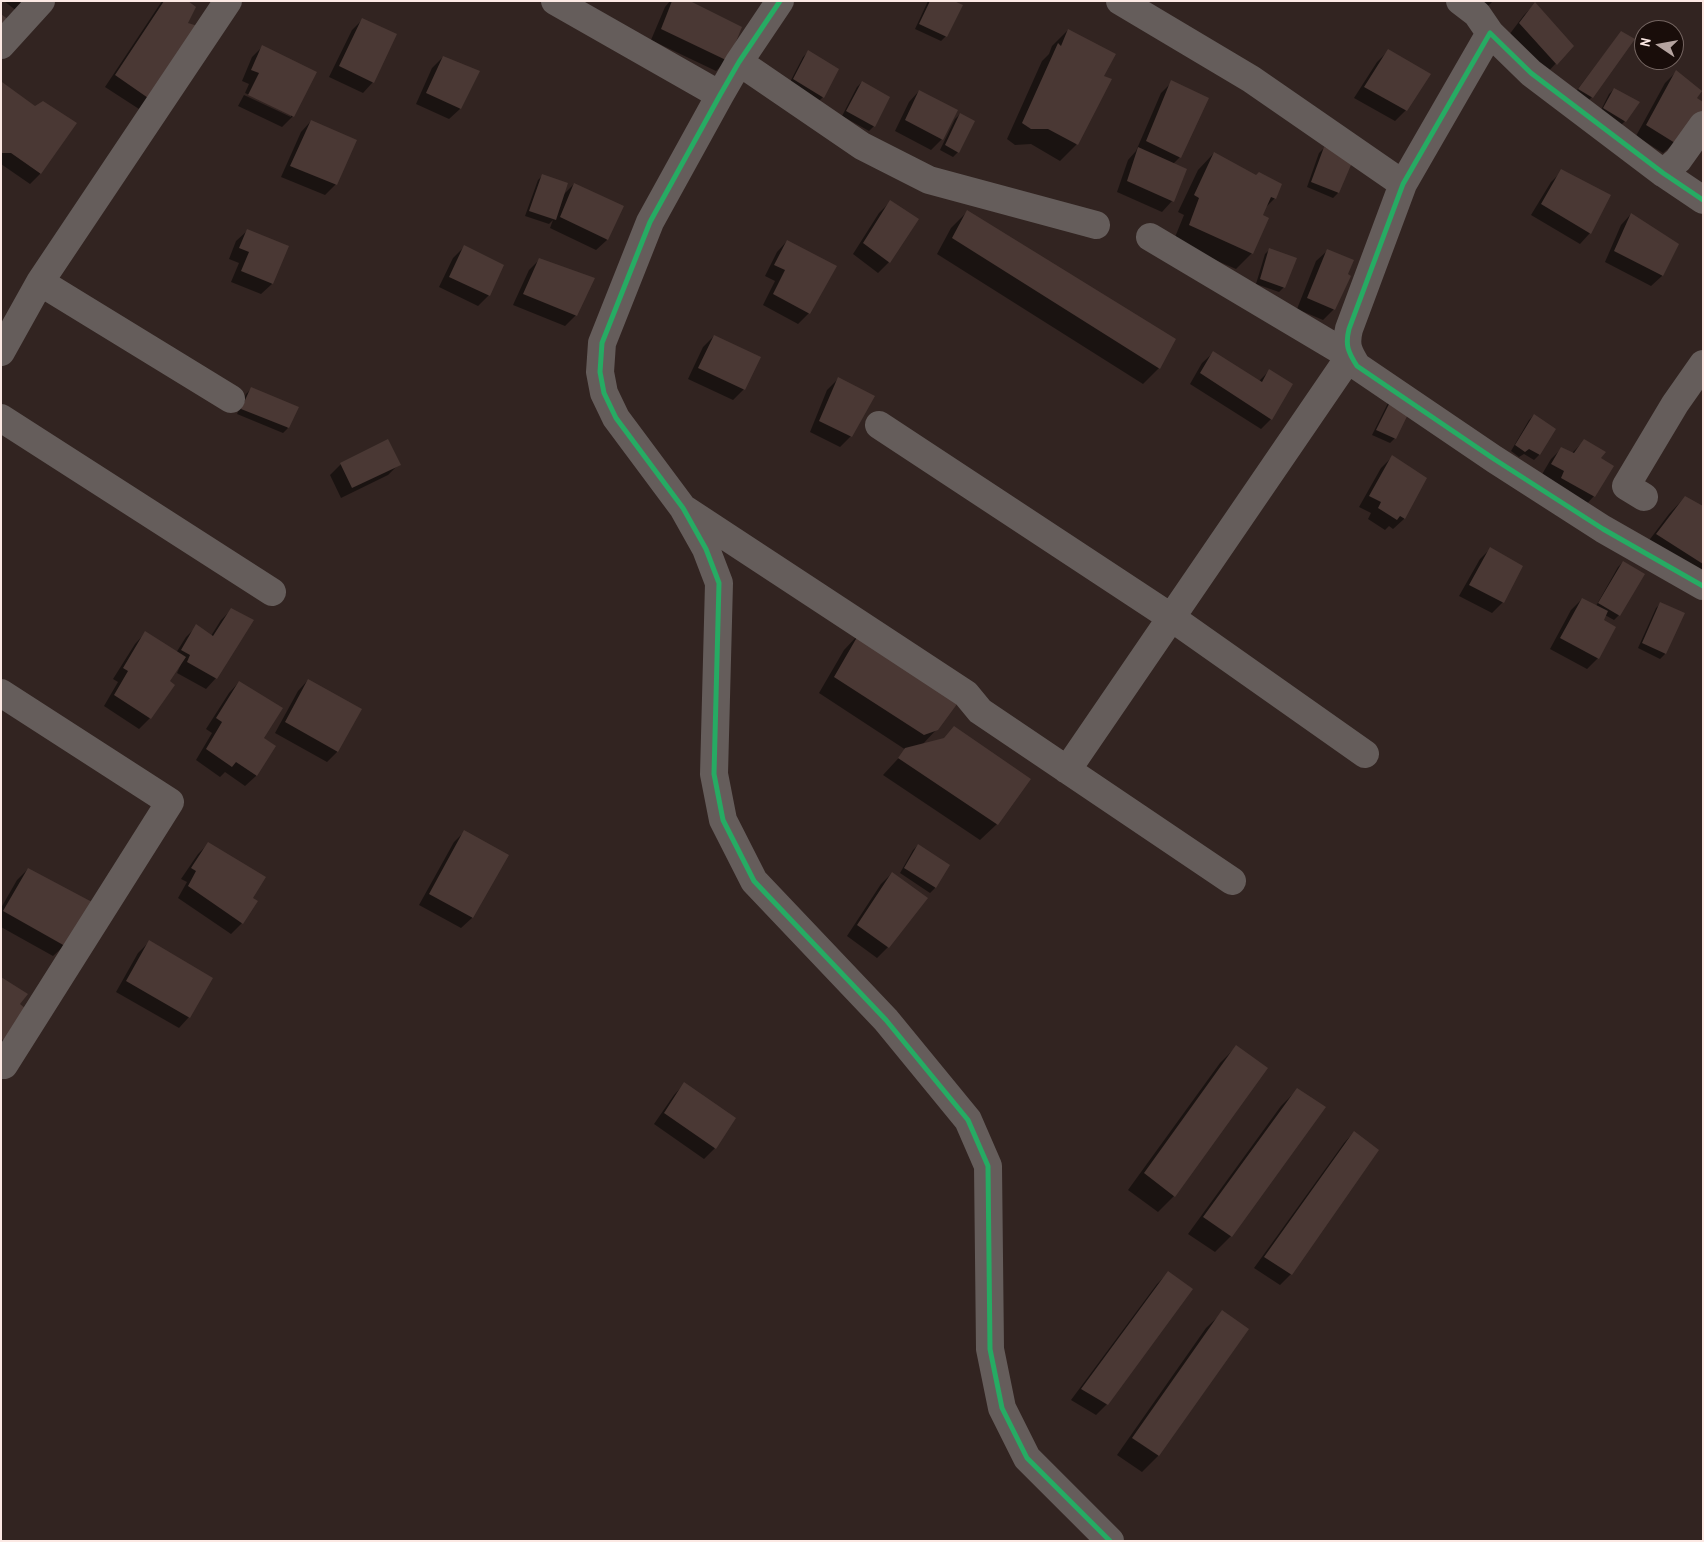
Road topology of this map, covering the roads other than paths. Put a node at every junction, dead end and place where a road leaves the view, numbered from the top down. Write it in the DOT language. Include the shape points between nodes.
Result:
graph roads {
  1 [pos="41,1"];
  2 [pos="228,1"];
  3 [pos="555,1"];
  4 [pos="780,1"];
  5 [pos="1120,1"];
  6 [pos="1460,1"];
  7 [pos="1490,34"];
  8 [pos="1,45"];
  9 [pos="739,62"];
  10 [pos="720,95"];
  11 [pos="1703,125"];
  12 [pos="1663,173"];
  13 [pos="1404,184"];
  14 [pos="1703,200"];
  15 [pos="1096,225"];
  16 [pos="1150,238"];
  17 [pos="40,282"];
  18 [pos="1,352"];
  19 [pos="1350,356"];
  20 [pos="1703,364"];
  21 [pos="231,399"];
  22 [pos="1,418"];
  23 [pos="879,425"];
  24 [pos="1644,498"];
  25 [pos="683,508"];
  26 [pos="1703,586"];
  27 [pos="272,592"];
  28 [pos="1172,618"];
  29 [pos="1,693"];
  30 [pos="1365,754"];
  31 [pos="1067,770"];
  32 [pos="1232,881"];
  33 [pos="4,1065"];
  34 [pos="1110,1541"];
  1 -- 8 [label="street"];
  2 -- 17 [label="street"];
  3 -- 10 [label="street"];
  4 -- 9 [label="street"];
  5 -- 13 [label="street" via="1250,78"];
  6 -- 7 [label="street" via="1477,14"];
  7 -- 12 [label="street" via="1530,73"];
  7 -- 13 [label="street"];
  9 -- 10 [label="street"];
  9 -- 15 [label="street" via="862,146 929,180"];
  10 -- 25 [label="street" via="650,222 602,343 600,372 604,393 612,410"];
  11 -- 12 [label="street" via="1678,160"];
  12 -- 14 [label="street"];
  13 -- 19 [label="street" via="1349,329 1346,342"];
  16 -- 19 [label="street"];
  17 -- 18 [label="street"];
  17 -- 21 [label="street"];
  19 -- 26 [label="street" via="1357,366 1494,459 1603,529"];
  19 -- 28 [label="street"];
  20 -- 24 [label="street" via="1626,486"];
  22 -- 27 [label="street"];
  23 -- 28 [label="street"];
  25 -- 31 [label="street" via="966,694 980,711"];
  25 -- 34 [label="street" via="706,550 719,583 714,774 723,820 754,880 886,1020 968,1120 988,1166 990,1349 1002,1408 1026,1458"];
  28 -- 30 [label="street"];
  28 -- 31 [label="street"];
  29 -- 33 [label="street" via="170,802"];
  31 -- 32 [label="street"];
}
